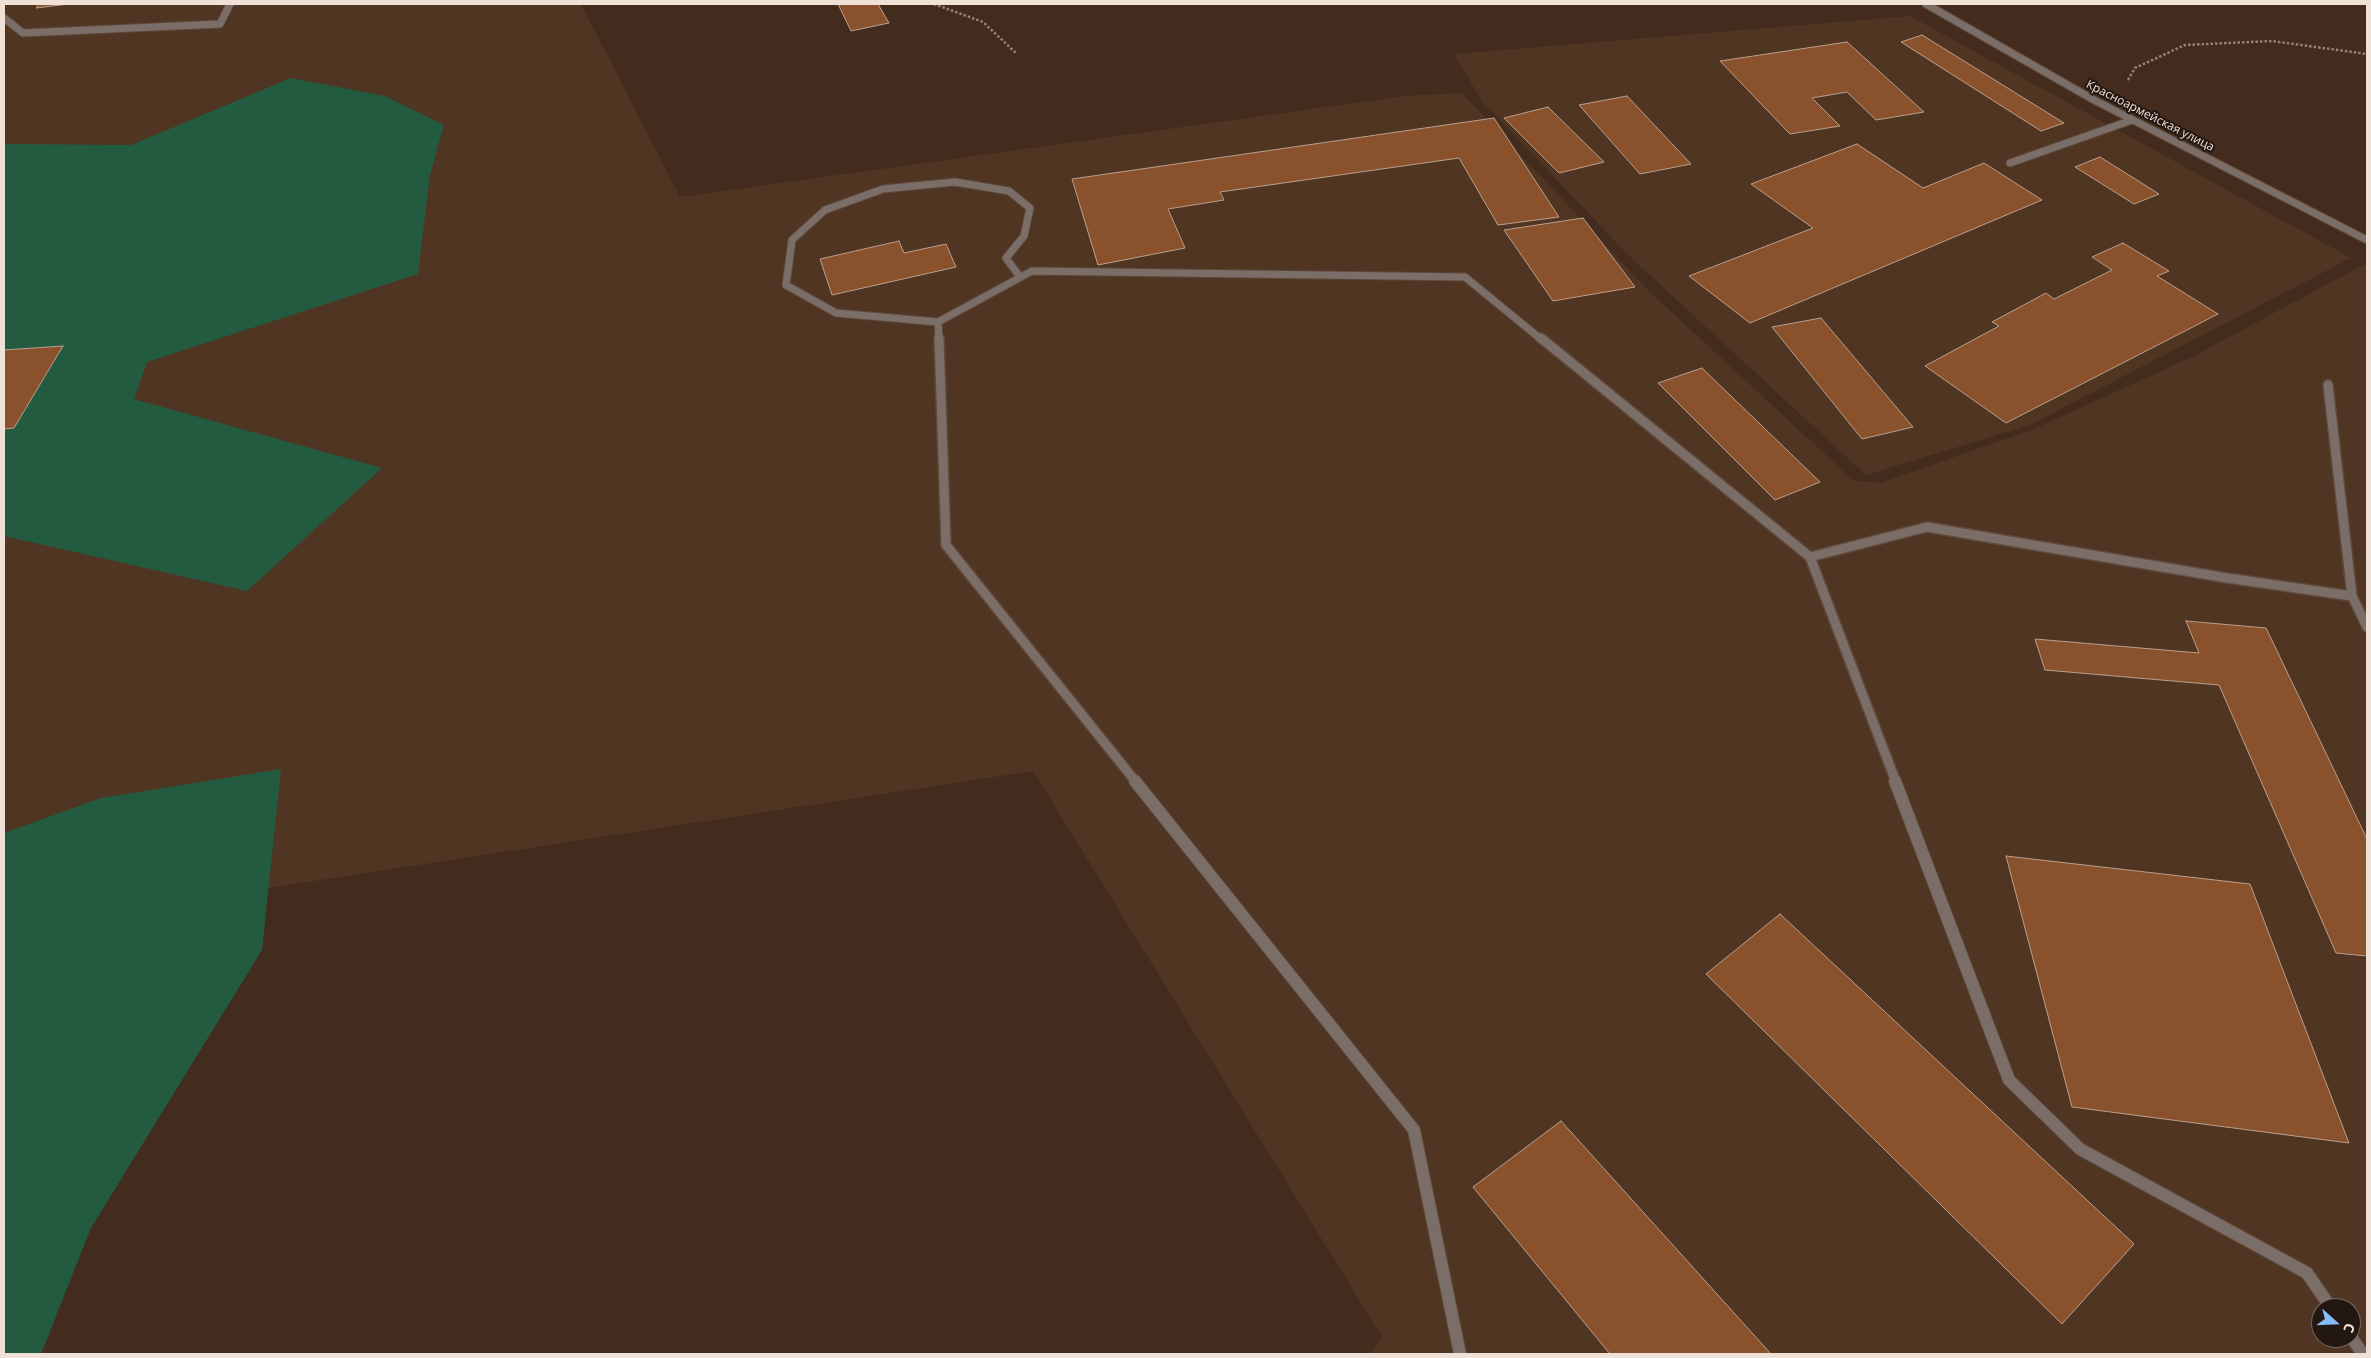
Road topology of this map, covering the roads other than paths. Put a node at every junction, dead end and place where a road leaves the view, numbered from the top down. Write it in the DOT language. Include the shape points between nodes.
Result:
graph roads {
  1 [pos="230,4"];
  2 [pos="1926,4"];
  3 [pos="4,18"];
  4 [pos="2132,120"];
  5 [pos="2010,164"];
  6 [pos="2367,240"];
  7 [pos="1020,277"];
  8 [pos="938,322"];
  9 [pos="2328,385"];
  10 [pos="1810,557"];
  11 [pos="2352,596"];
  12 [pos="2367,627"];
  13 [pos="2324,1298"];
  14 [pos="1460,1354"];
  1 -- 3 [label="street" via="220,24 23,33"];
  2 -- 4 [label="street, Красноармейская улица"];
  4 -- 5 [label="street"];
  4 -- 6 [label="street, Красноармейская улица"];
  7 -- 8 [label="street"];
  7 -- 8 [label="street" via="1006,258 1024,236 1030,208 1009,191 955,182 883,189 825,210 792,240 786,285 836,313"];
  7 -- 10 [label="street" via="1032,271 1465,277"];
  8 -- 14 [label="street" via="946,545 1414,1130"];
  9 -- 11 [label="street"];
  10 -- 11 [label="street" via="1927,527"];
  10 -- 13 [label="street" via="2009,1080 2080,1149 2307,1273"];
  11 -- 12 [label="street"];
}
